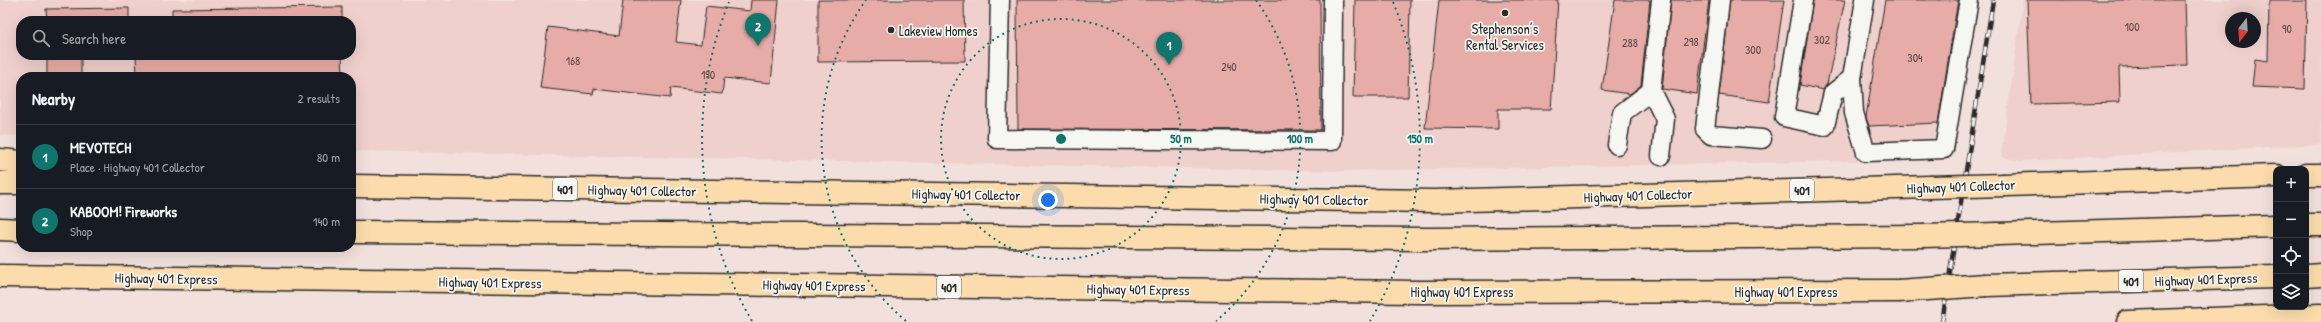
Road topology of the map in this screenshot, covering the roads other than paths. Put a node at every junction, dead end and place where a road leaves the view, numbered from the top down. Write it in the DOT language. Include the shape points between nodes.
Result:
graph roads {
  1 [pos="1000,0"];
  2 [pos="1333,0"];
  3 [pos="1661,0"];
  4 [pos="1720,0"];
  5 [pos="1803,0"];
  6 [pos="1865,0"];
  7 [pos="1969,0"];
  8 [pos="1852,78"];
  9 [pos="1651,91"];
  10 [pos="1762,139"];
  11 [pos="1616,145"];
  12 [pos="1661,156"];
  13 [pos="0,160"];
  14 [pos="16,162"];
  15 [pos="2309,175"];
  16 [pos="2321,175"];
  17 [pos="2273,176"];
  18 [pos="0,183"];
  19 [pos="16,183"];
  20 [pos="356,186"];
  21 [pos="2309,225"];
  22 [pos="2321,225"];
  23 [pos="2273,226"];
  24 [pos="0,229"];
  25 [pos="16,230"];
  26 [pos="356,232"];
  27 [pos="0,276"];
  28 [pos="2309,276"];
  29 [pos="2321,276"];
  30 [pos="2273,277"];
  31 [pos="2321,315"];
  32 [pos="2128,322"];
  1 -- 2 [label="lane" via="997,139 1332,141"];
  3 -- 9 [label="lane"];
  4 -- 10 [label="lane" via="1705,129 1711,135"];
  5 -- 8 [label="lane" via="1784,117 1825,126 1833,93"];
  6 -- 8 [label="lane"];
  7 -- 8 [label="lane" via="1944,149 1866,152 1854,113"];
  9 -- 11 [label="lane" via="1622,113"];
  9 -- 12 [label="lane" via="1665,119"];
  13 -- 14 [label="highway"];
  15 -- 16 [label="highway"];
  17 -- 20 [label="highway, Highway 401 Collector / 401, bridge" via="1435,200"];
  18 -- 19 [label="highway"];
  21 -- 22 [label="highway"];
  23 -- 26 [label="highway, bridge" via="1923,236 1419,239"];
  24 -- 25 [label="highway"];
  27 -- 30 [label="highway, Highway 401 Express / 401, bridge" via="1418,292 1898,290"];
  28 -- 29 [label="highway"];
  31 -- 32 [label="highway"];
}
